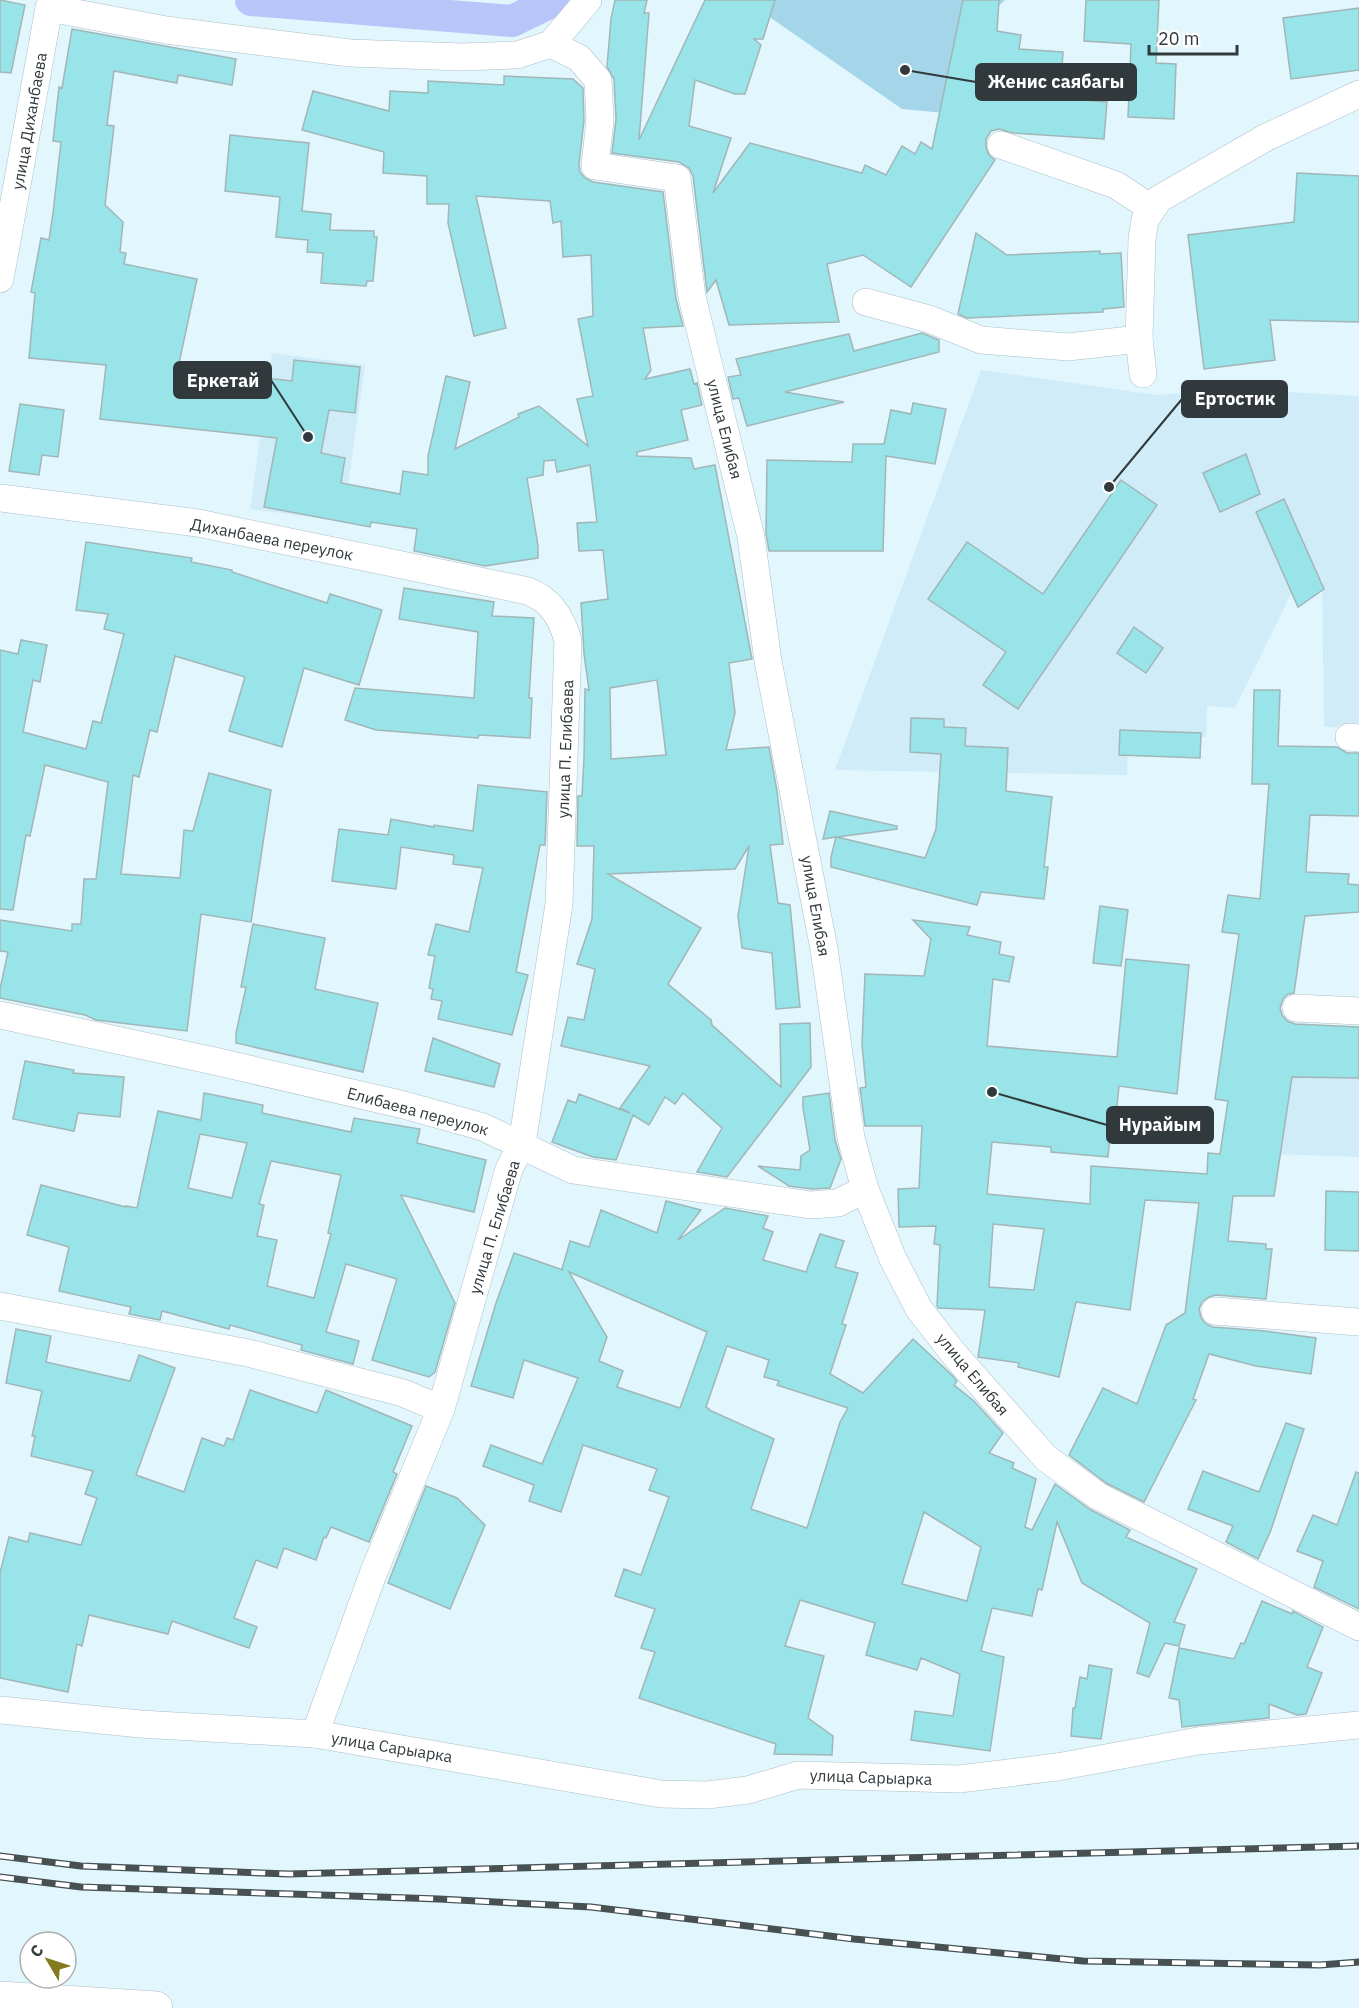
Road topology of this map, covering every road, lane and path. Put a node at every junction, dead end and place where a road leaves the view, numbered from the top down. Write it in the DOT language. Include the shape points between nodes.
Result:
graph roads {
  1 [pos="588,0"];
  2 [pos="52,4"];
  3 [pos="551,44"];
  4 [pos="1359,94"];
  5 [pos="1001,145"];
  6 [pos="1151,208"];
  7 [pos="0,279"];
  8 [pos="866,302"];
  9 [pos="1139,339"];
  10 [pos="1143,374"];
  11 [pos="0,498"];
  12 [pos="540,597"];
  13 [pos="1296,1008"];
  14 [pos="1359,1011"];
  15 [pos="0,1015"];
  16 [pos="522,1144"];
  17 [pos="865,1189"];
  18 [pos="0,1306"];
  19 [pos="1215,1311"];
  20 [pos="1359,1322"];
  21 [pos="441,1409"];
  22 [pos="1359,1627"];
  23 [pos="0,1710"];
  24 [pos="1359,1725"];
  25 [pos="315,1734"];
  26 [pos="0,1998"];
  27 [pos="156,2008"];
  1 -- 3 [label="street"];
  2 -- 3 [label="street" via="166,30 350,53 462,57 517,54"];
  2 -- 7 [label="street, улица Диханбаева"];
  3 -- 17 [label="street, улица Елибая" via="579,58 598,80 600,120 595,166 677,178 692,297 752,537 768,661 824,949 852,1138"];
  4 -- 6 [label="street" via="1265,138 1159,199"];
  5 -- 6 [label="street" via="1116,185"];
  6 -- 9 [label="street" via="1142,239"];
  8 -- 9 [label="street" via="929,319 981,339 1068,347"];
  9 -- 10 [label="street"];
  11 -- 12 [label="street, Диханбаева переулок" via="198,523 528,591"];
  12 -- 16 [label="street, улица П. Елибаева" via="556,612 568,641 566,713 559,904"];
  13 -- 14 [label="street"];
  15 -- 16 [label="street, Елибаева переулок" via="404,1105 483,1127"];
  16 -- 17 [label="street, Елибаева переулок" via="573,1170 775,1202 838,1203"];
  16 -- 21 [label="street, улица П. Елибаева" via="509,1169"];
  17 -- 22 [label="street, улица Елибая" via="892,1259 919,1309 1046,1458 1098,1496"];
  18 -- 21 [label="street" via="248,1353 403,1393"];
  19 -- 20 [label="street"];
  21 -- 25 [label="street, улица П. Елибаева" via="373,1574"];
  23 -- 25 [label="street, улица Сарыарка" via="140,1724"];
  24 -- 25 [label="street, улица Сарыарка" via="1198,1741 1057,1767 959,1779 798,1775 748,1790 707,1794 661,1794 612,1787"];
  26 -- 27 [label="main road"];
}
